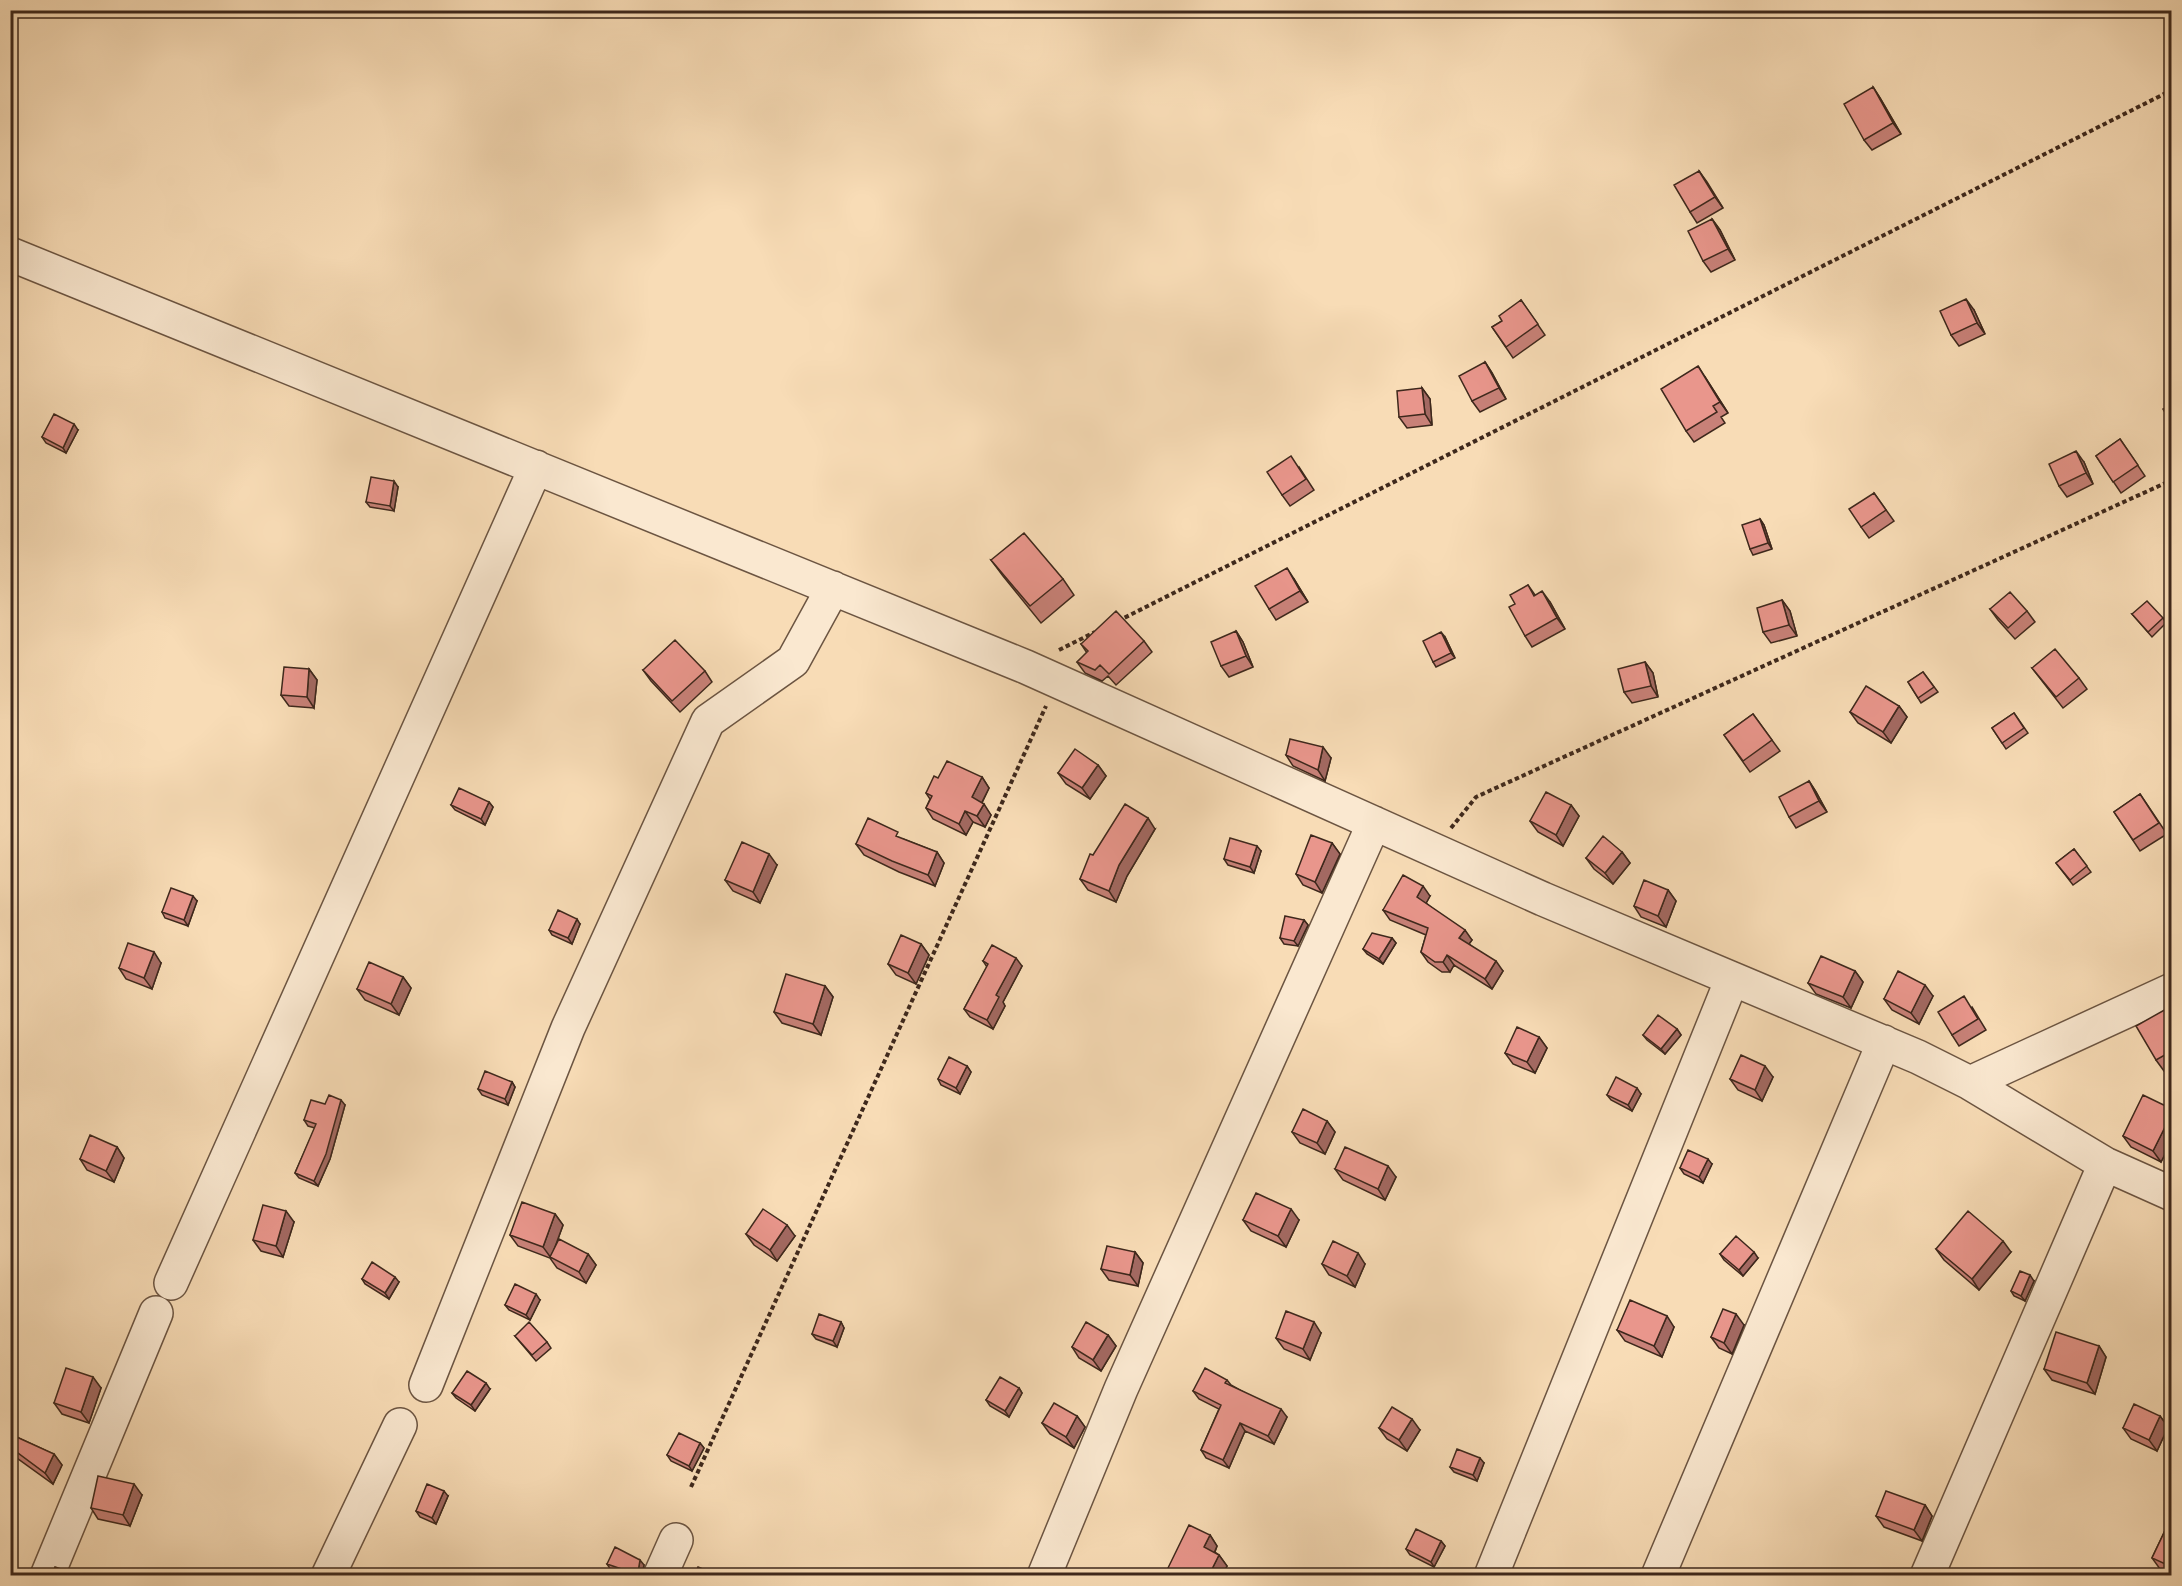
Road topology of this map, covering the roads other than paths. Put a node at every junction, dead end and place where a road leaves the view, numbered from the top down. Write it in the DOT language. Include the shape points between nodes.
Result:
graph roads {
  1 [pos="10,254"];
  2 [pos="536,467"];
  3 [pos="833,588"];
  4 [pos="1374,823"];
  5 [pos="1732,979"];
  6 [pos="2172,990"];
  7 [pos="1884,1042"];
  8 [pos="1970,1083"];
  9 [pos="2105,1164"];
  10 [pos="2172,1194"];
  11 [pos="171,1283"];
  12 [pos="156,1313"];
  13 [pos="426,1385"];
  14 [pos="400,1425"];
  15 [pos="676,1540"];
  16 [pos="47,1575"];
  17 [pos="328,1575"];
  18 [pos="660,1575"];
  19 [pos="1044,1575"];
  20 [pos="1491,1575"];
  21 [pos="1658,1575"];
  22 [pos="1927,1575"];
  1 -- 2 [label="street"];
  2 -- 3 [label="street"];
  2 -- 11 [label="street"];
  3 -- 4 [label="street" via="1026,667"];
  3 -- 13 [label="street" via="793,661 708,721 568,1028"];
  4 -- 5 [label="street"];
  4 -- 19 [label="street" via="1126,1378"];
  5 -- 7 [label="street"];
  5 -- 20 [label="street"];
  6 -- 8 [label="street"];
  7 -- 8 [label="street"];
  7 -- 21 [label="street"];
  8 -- 9 [label="street"];
  9 -- 10 [label="street"];
  9 -- 22 [label="street"];
  12 -- 16 [label="street"];
  14 -- 17 [label="street"];
  15 -- 18 [label="street"];
}
